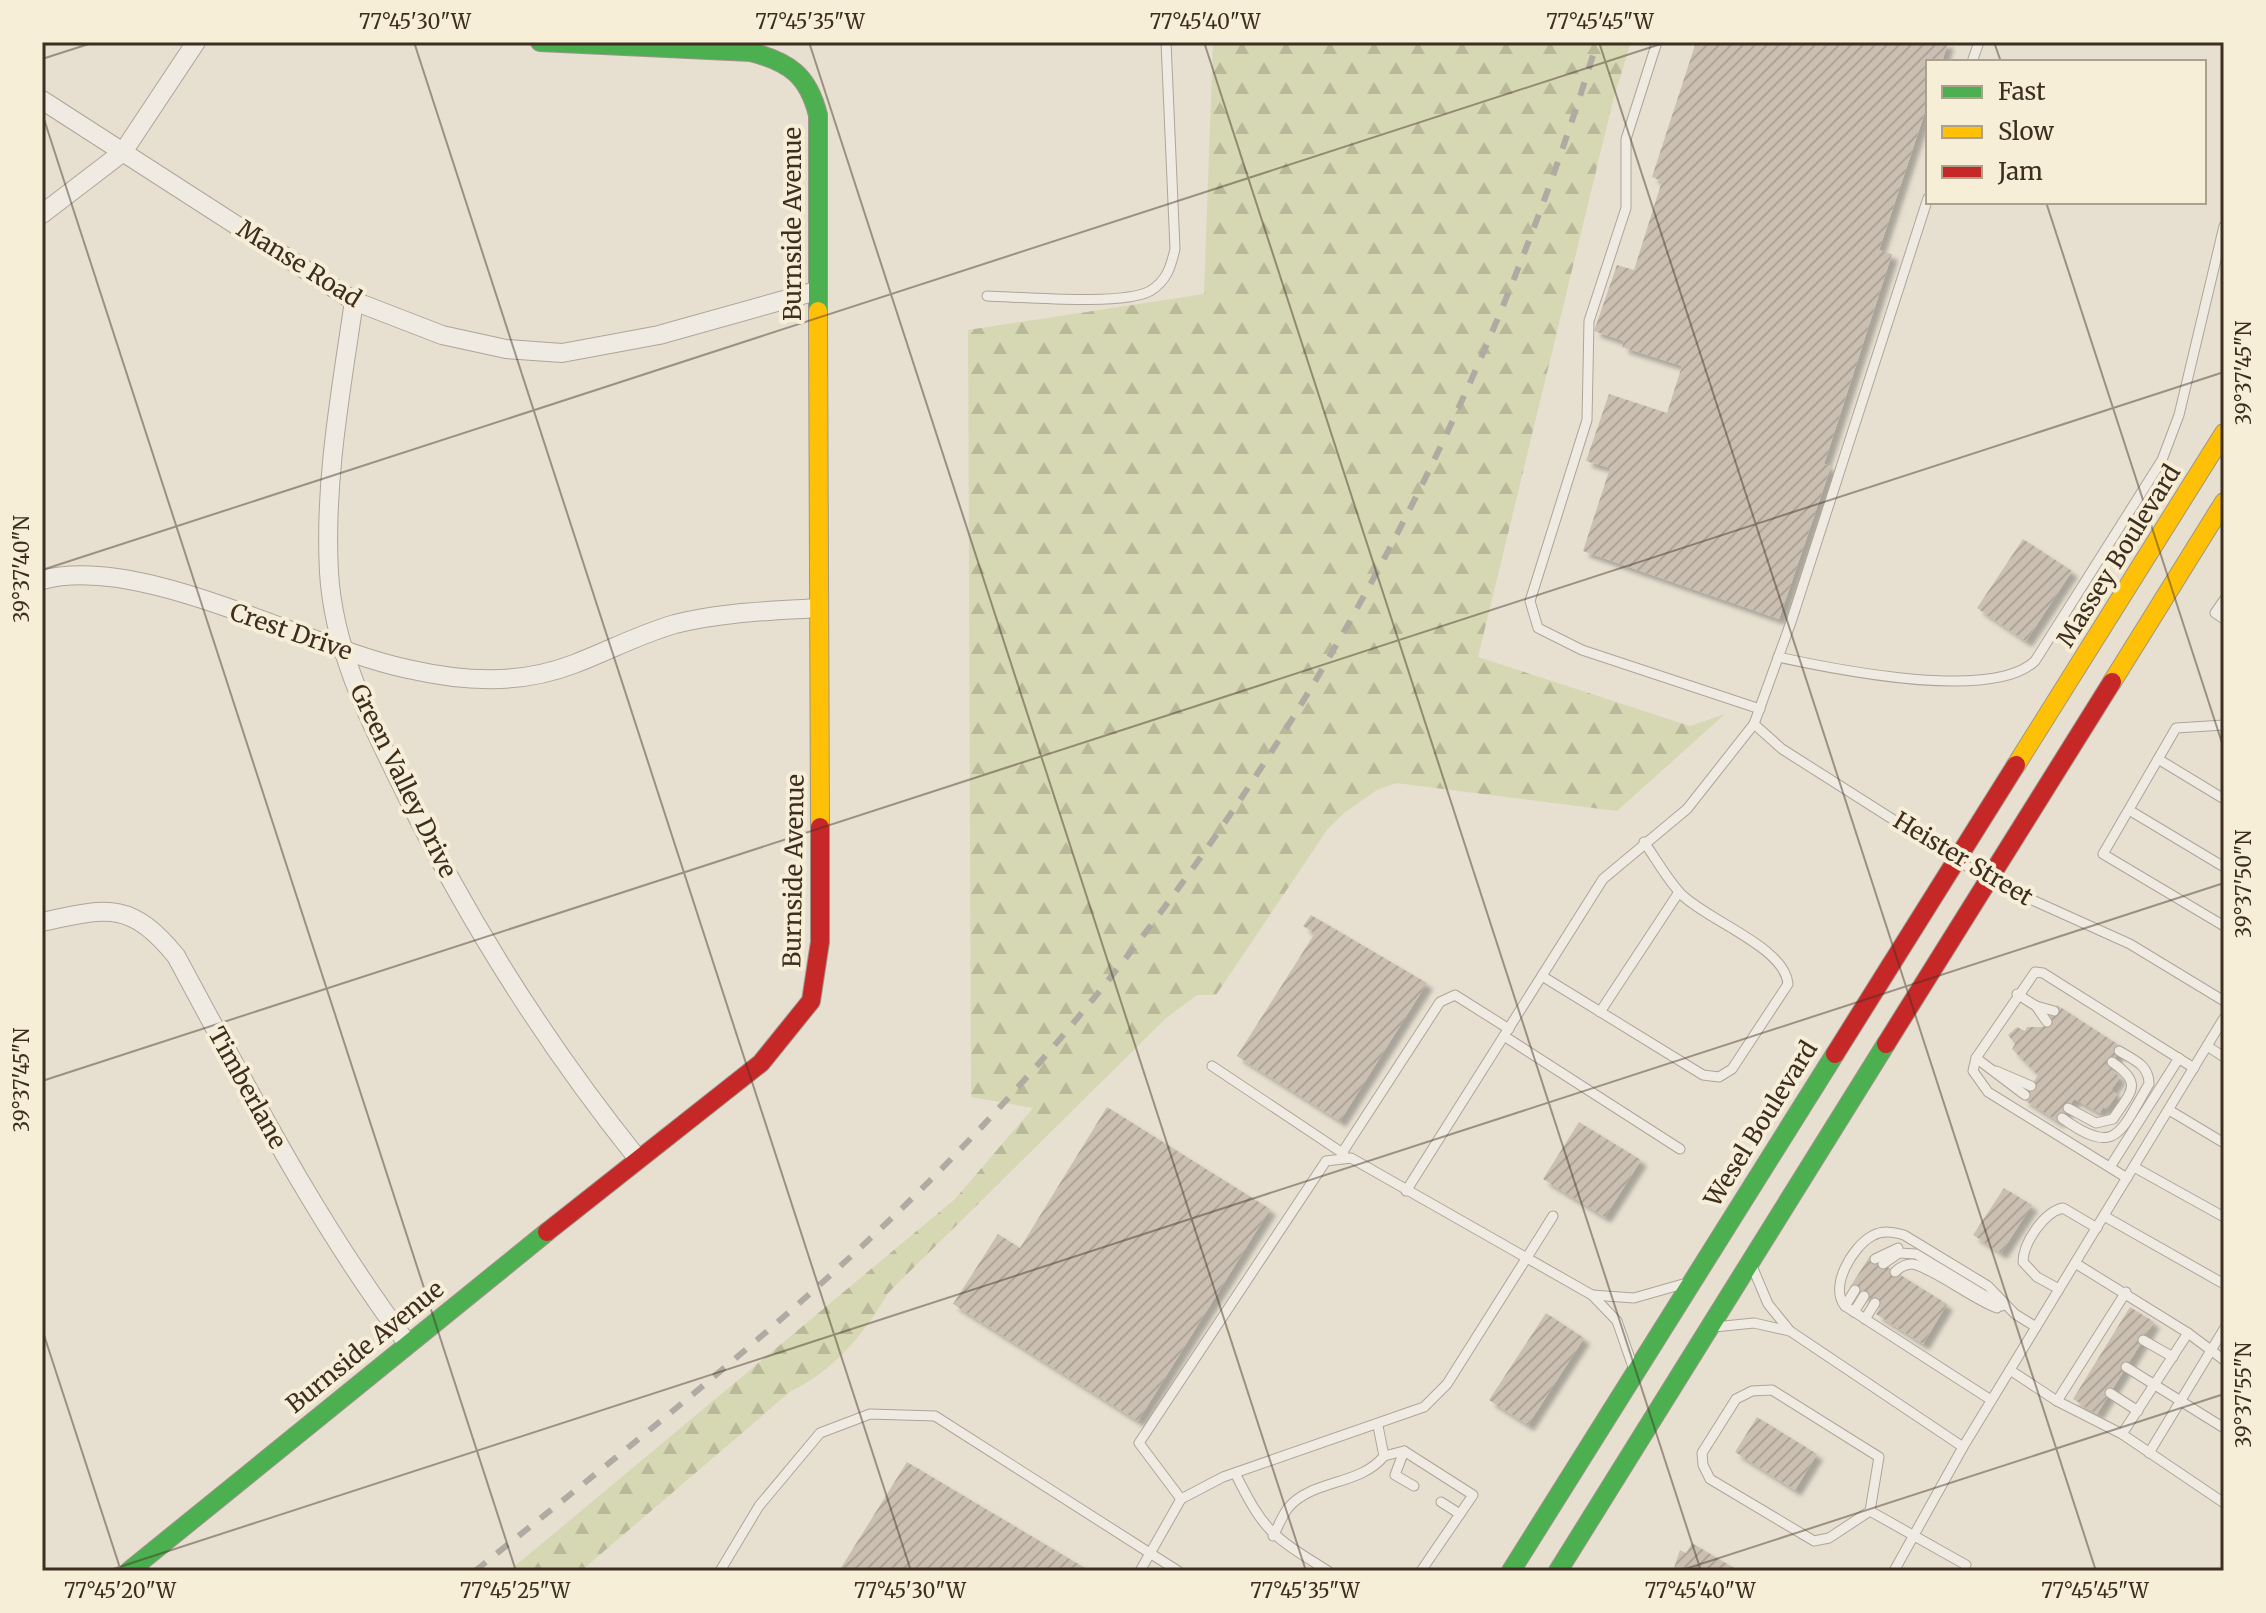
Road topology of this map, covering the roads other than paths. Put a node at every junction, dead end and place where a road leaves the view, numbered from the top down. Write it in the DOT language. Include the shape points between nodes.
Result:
graph roads {
  1 [pos="196,42"];
  2 [pos="540,42"];
  3 [pos="1166,42"];
  4 [pos="1657,42"];
  5 [pos="42,100"];
  6 [pos="123,152"];
  7 [pos="1926,204"];
  8 [pos="42,214"];
  9 [pos="2224,226"];
  10 [pos="816,291"];
  11 [pos="987,296"];
  12 [pos="354,301"];
  13 [pos="2224,433"];
  14 [pos="2224,502"];
  15 [pos="42,580"];
  16 [pos="2224,600"];
  17 [pos="819,608"];
  18 [pos="2224,619"];
  19 [pos="343,650"];
  20 [pos="1778,657"];
  21 [pos="2054,704"];
  22 [pos="1760,709"];
  23 [pos="1754,724"];
  24 [pos="2218,725"];
  25 [pos="2224,732"];
  26 [pos="2158,759"];
  27 [pos="2224,799"];
  28 [pos="2129,810"];
  29 [pos="1644,842"];
  30 [pos="1956,858"];
  31 [pos="2224,867"];
  32 [pos="1990,881"];
  33 [pos="1679,892"];
  34 [pos="42,922"];
  35 [pos="2224,926"];
  36 [pos="1542,976"];
  37 [pos="2017,994"];
  38 [pos="2224,1001"];
  39 [pos="2036,1006"];
  40 [pos="2054,1011"];
  41 [pos="1600,1012"];
  42 [pos="2224,1018"];
  43 [pos="2047,1022"];
  44 [pos="1506,1033"];
  45 [pos="2207,1046"];
  46 [pos="2119,1051"];
  47 [pos="2224,1057"];
  48 [pos="1976,1058"];
  49 [pos="2179,1058"];
  50 [pos="2112,1062"];
  51 [pos="1212,1066"];
  52 [pos="2194,1068"];
  53 [pos="2028,1090"];
  54 [pos="2068,1108"];
  55 [pos="2169,1110"];
  56 [pos="2062,1118"];
  57 [pos="2224,1143"];
  58 [pos="1680,1149"];
  59 [pos="1346,1156"];
  60 [pos="638,1159"];
  61 [pos="2110,1167"];
  62 [pos="2134,1167"];
  63 [pos="2127,1178"];
  64 [pos="1406,1191"];
  65 [pos="1553,1216"];
  66 [pos="2104,1216"];
  67 [pos="2224,1217"];
  68 [pos="2097,1228"];
  69 [pos="1528,1257"];
  70 [pos="1750,1262"];
  71 [pos="1879,1262"];
  72 [pos="2075,1263"];
  73 [pos="1895,1272"];
  74 [pos="1690,1282"];
  75 [pos="2224,1284"];
  76 [pos="2059,1289"];
  77 [pos="2126,1292"];
  78 [pos="1860,1293"];
  79 [pos="1592,1295"];
  80 [pos="1875,1303"];
  81 [pos="1850,1309"];
  82 [pos="2015,1314"];
  83 [pos="1865,1319"];
  84 [pos="2109,1320"];
  85 [pos="2118,1325"];
  86 [pos="1711,1327"];
  87 [pos="2036,1327"];
  88 [pos="2224,1329"];
  89 [pos="1790,1331"];
  90 [pos="2188,1333"];
  91 [pos="2143,1340"];
  92 [pos="407,1343"];
  93 [pos="2092,1347"];
  94 [pos="2210,1351"];
  95 [pos="2101,1353"];
  96 [pos="2173,1357"];
  97 [pos="2224,1360"];
  98 [pos="2126,1367"];
  99 [pos="2010,1370"];
  100 [pos="2075,1373"];
  101 [pos="1636,1374"];
  102 [pos="2085,1379"];
  103 [pos="2155,1385"];
  104 [pos="2110,1393"];
  105 [pos="1991,1400"];
  106 [pos="2057,1401"];
  107 [pos="2181,1401"];
  108 [pos="2138,1411"];
  109 [pos="1378,1426"];
  110 [pos="2224,1428"];
  111 [pos="2122,1434"];
  112 [pos="1963,1447"];
  113 [pos="1404,1451"];
  114 [pos="2149,1453"];
  115 [pos="1384,1456"];
  116 [pos="1235,1473"];
  117 [pos="1414,1486"];
  118 [pos="1181,1499"];
  119 [pos="1441,1502"];
  120 [pos="2224,1503"];
  121 [pos="1870,1511"];
  122 [pos="1460,1514"];
  123 [pos="1273,1536"];
  124 [pos="1915,1536"];
  125 [pos="1151,1552"];
  126 [pos="1966,1565"];
  127 [pos="129,1571"];
  128 [pos="720,1571"];
  129 [pos="1140,1571"];
  130 [pos="1178,1571"];
  131 [pos="1328,1571"];
  132 [pos="1421,1571"];
  133 [pos="1511,1571"];
  134 [pos="1558,1571"];
  135 [pos="1894,1571"];
  1 -- 6 [label="street"];
  2 -- 10 [label="main road, Burnside Avenue" via="595,49 743,51 779,58 798,71 812,91 818,115"];
  3 -- 11 [label="lane" via="1175,249 1171,270 1159,285 1132,297"];
  4 -- 22 [label="lane" via="1626,139 1626,208 1589,321 1587,420 1530,601 1538,628 1582,650"];
  5 -- 6 [label="street, Manse Road"];
  6 -- 8 [label="street"];
  6 -- 12 [label="street, Manse Road"];
  7 -- 20 [label="lane"];
  9 -- 20 [label="lane" via="2179,415 2162,460 2035,661 2023,672 2003,677 1912,679 1848,673"];
  10 -- 12 [label="street, Manse Road" via="659,335 562,353 506,349 442,335"];
  10 -- 17 [label="main road, Burnside Avenue"];
  12 -- 19 [label="street, Green Valley Drive" via="332,448 329,514 329,574"];
  13 -- 21 [label="main road, Massey Boulevard"];
  14 -- 32 [label="main road"];
  15 -- 19 [label="street, Crest Drive" via="64,574 101,575 152,584"];
  16 -- 18 [label="lane" via="2215,613"];
  17 -- 19 [label="street, Crest Drive" via="674,624 573,664 494,681 404,669"];
  17 -- 60 [label="main road, Burnside Avenue" via="820,942 811,1001 761,1063"];
  19 -- 60 [label="street, Green Valley Drive" via="371,724 474,923 568,1070"];
  20 -- 22 [label="lane"];
  21 -- 30 [label="main road, Wesel Boulevard"];
  22 -- 23 [label="lane"];
  23 -- 29 [label="lane" via="1687,809"];
  23 -- 30 [label="lane, Heister Street" via="1782,749"];
  24 -- 25 [label="lane"];
  24 -- 26 [label="lane" via="2176,728"];
  26 -- 27 [label="lane"];
  26 -- 28 [label="lane"];
  28 -- 31 [label="lane"];
  28 -- 35 [label="lane" via="2103,854"];
  29 -- 33 [label="lane"];
  29 -- 36 [label="lane" via="1603,879"];
  30 -- 32 [label="lane, Heister Street"];
  30 -- 74 [label="main road, Wesel Boulevard"];
  32 -- 38 [label="lane, Heister Street" via="2130,944"];
  32 -- 70 [label="main road"];
  33 -- 41 [label="lane"];
  33 -- 41 [label="lane" via="1701,912 1778,959 1787,971 1788,984 1748,1045 1732,1069 1719,1077 1703,1075"];
  34 -- 92 [label="street, Timberlane" via="114,911 155,930 176,956 303,1190"];
  36 -- 41 [label="lane"];
  36 -- 44 [label="lane"];
  37 -- 39 [label="lane"];
  37 -- 48 [label="lane"];
  37 -- 49 [label="lane" via="2035,972 2043,973"];
  39 -- 40 [label="lane"];
  39 -- 43 [label="lane"];
  42 -- 45 [label="lane"];
  44 -- 58 [label="lane"];
  44 -- 59 [label="lane" via="1455,995 1440,1002"];
  44 -- 64 [label="lane"];
  45 -- 47 [label="lane"];
  45 -- 52 [label="lane"];
  46 -- 56 [label="lane" via="2149,1075 2149,1084 2122,1129 2113,1136 2089,1137"];
  48 -- 53 [label="lane"];
  48 -- 61 [label="lane" via="1973,1071 1988,1092"];
  49 -- 52 [label="lane"];
  49 -- 61 [label="lane"];
  50 -- 54 [label="lane" via="2133,1082 2113,1119 2096,1123"];
  51 -- 59 [label="lane"];
  52 -- 55 [label="lane"];
  55 -- 57 [label="lane"];
  55 -- 62 [label="lane"];
  59 -- 64 [label="lane"];
  59 -- 118 [label="lane" via="1326,1161 1314,1174 1139,1443"];
  60 -- 92 [label="main road, Burnside Avenue"];
  61 -- 63 [label="lane"];
  62 -- 63 [label="lane"];
  62 -- 67 [label="lane"];
  63 -- 66 [label="lane"];
  64 -- 69 [label="lane"];
  65 -- 69 [label="lane"];
  66 -- 68 [label="lane"];
  66 -- 75 [label="lane"];
  68 -- 72 [label="lane"];
  68 -- 76 [label="lane" via="2063,1208 2051,1212 2039,1227 2023,1255 2024,1266"];
  69 -- 79 [label="lane"];
  69 -- 109 [label="lane" via="1438,1395 1424,1407"];
  70 -- 86 [label="main road"];
  70 -- 89 [label="lane" via="1768,1304"];
  71 -- 82 [label="lane" via="1899,1253 1916,1254"];
  72 -- 76 [label="lane"];
  72 -- 77 [label="lane"];
  73 -- 82 [label="lane" via="1908,1264 1921,1267 1978,1301"];
  74 -- 79 [label="lane" via="1634,1298"];
  74 -- 101 [label="main road, Wesel Boulevard"];
  76 -- 87 [label="lane"];
  77 -- 84 [label="lane"];
  77 -- 90 [label="lane"];
  78 -- 81 [label="lane"];
  79 -- 101 [label="lane" via="1617,1321"];
  80 -- 83 [label="lane"];
  81 -- 82 [label="lane" via="1839,1296 1839,1281 1873,1236 1893,1232 1988,1286"];
  81 -- 83 [label="lane"];
  82 -- 87 [label="lane"];
  83 -- 105 [label="lane"];
  84 -- 85 [label="lane"];
  84 -- 93 [label="lane"];
  86 -- 89 [label="lane" via="1754,1323"];
  86 -- 134 [label="main road"];
  87 -- 99 [label="lane"];
  88 -- 94 [label="lane"];
  89 -- 112 [label="lane"];
  90 -- 94 [label="lane"];
  90 -- 96 [label="lane"];
  91 -- 96 [label="lane"];
  92 -- 127 [label="main road, Burnside Avenue"];
  93 -- 95 [label="lane"];
  93 -- 100 [label="lane"];
  94 -- 97 [label="lane"];
  94 -- 107 [label="lane"];
  96 -- 103 [label="lane"];
  98 -- 103 [label="lane"];
  99 -- 105 [label="lane"];
  99 -- 106 [label="lane"];
  100 -- 102 [label="lane"];
  100 -- 106 [label="lane"];
  101 -- 133 [label="main road, Wesel Boulevard"];
  103 -- 107 [label="lane"];
  103 -- 108 [label="lane"];
  104 -- 108 [label="lane"];
  105 -- 112 [label="lane"];
  106 -- 111 [label="lane"];
  107 -- 110 [label="lane"];
  107 -- 114 [label="lane"];
  108 -- 111 [label="lane"];
  109 -- 115 [label="lane"];
  109 -- 116 [label="lane"];
  111 -- 114 [label="lane"];
  112 -- 124 [label="lane"];
  113 -- 115 [label="lane"];
  113 -- 117 [label="lane" via="1395,1475"];
  113 -- 122 [label="lane" via="1473,1495"];
  114 -- 120 [label="lane"];
  115 -- 123 [label="lane" via="1363,1473 1301,1496"];
  116 -- 118 [label="lane"];
  116 -- 123 [label="lane" via="1259,1521"];
  118 -- 125 [label="lane"];
  119 -- 122 [label="lane"];
  121 -- 121 [label="lane" via="1879,1457 1772,1390 1736,1399 1702,1453 1710,1479 1814,1541 1829,1538"];
  121 -- 124 [label="lane"];
  122 -- 132 [label="lane"];
  123 -- 131 [label="lane"];
  124 -- 126 [label="lane"];
  124 -- 135 [label="lane"];
  125 -- 128 [label="lane" via="935,1416 870,1414 820,1433 759,1506"];
  125 -- 129 [label="lane"];
  125 -- 130 [label="lane"];
}
